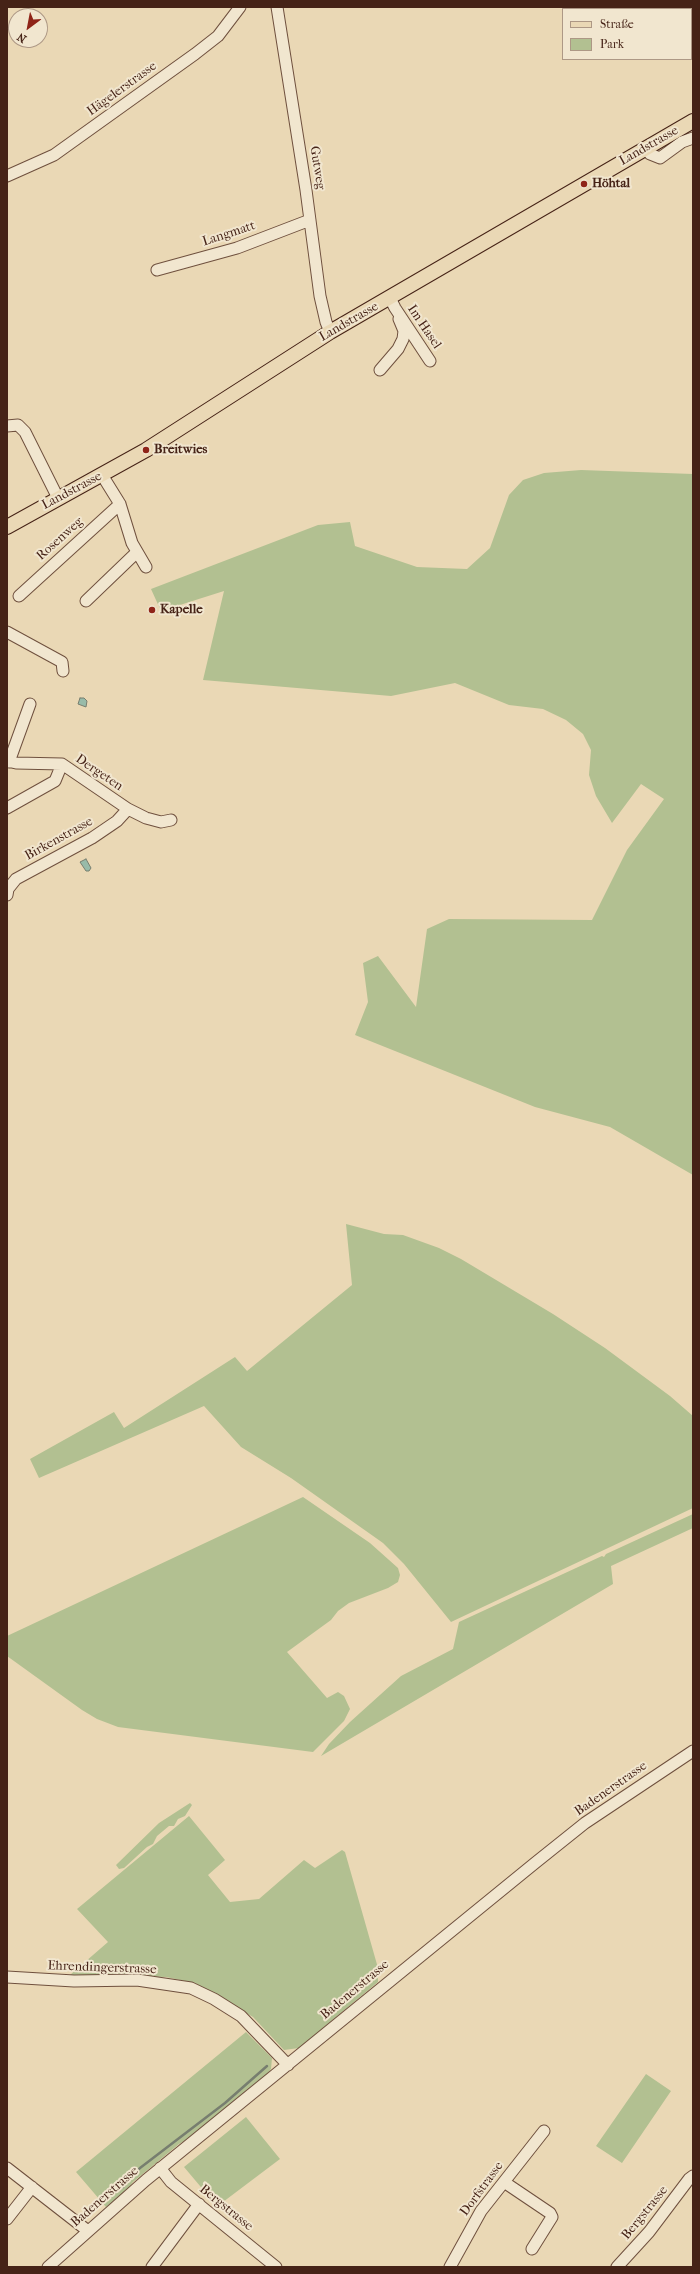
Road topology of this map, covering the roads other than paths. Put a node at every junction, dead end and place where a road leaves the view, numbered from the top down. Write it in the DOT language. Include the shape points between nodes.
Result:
graph roads {
  1 [pos="240,7"];
  2 [pos="276,7"];
  3 [pos="693,121"];
  4 [pos="693,138"];
  5 [pos="645,148"];
  6 [pos="7,176"];
  7 [pos="310,220"];
  8 [pos="156,270"];
  9 [pos="393,303"];
  10 [pos="330,332"];
  11 [pos="430,361"];
  12 [pos="380,370"];
  13 [pos="7,426"];
  14 [pos="102,475"];
  15 [pos="58,498"];
  16 [pos="120,504"];
  17 [pos="7,527"];
  18 [pos="138,552"];
  19 [pos="146,568"];
  20 [pos="19,596"];
  21 [pos="86,601"];
  22 [pos="7,632"];
  23 [pos="63,671"];
  24 [pos="30,704"];
  25 [pos="8,761"];
  26 [pos="62,764"];
  27 [pos="7,808"];
  28 [pos="128,809"];
  29 [pos="172,820"];
  30 [pos="7,895"];
  31 [pos="693,1751"];
  32 [pos="7,1977"];
  33 [pos="288,2065"];
  34 [pos="544,2131"];
  35 [pos="7,2168"];
  36 [pos="160,2168"];
  37 [pos="693,2176"];
  38 [pos="504,2182"];
  39 [pos="32,2186"];
  40 [pos="199,2204"];
  41 [pos="7,2219"];
  42 [pos="88,2231"];
  43 [pos="532,2249"];
  44 [pos="48,2267"];
  45 [pos="152,2267"];
  46 [pos="276,2267"];
  47 [pos="450,2267"];
  48 [pos="617,2267"];
  1 -- 6 [label="street, Hägelerstrasse" via="218,36 195,54 54,155"];
  2 -- 7 [label="street, Gutweg"];
  3 -- 5 [label="main road, Landstrasse"];
  4 -- 5 [label="street" via="682,142 660,158 650,154"];
  5 -- 9 [label="main road, Landstrasse"];
  7 -- 8 [label="street, Langmatt" via="237,248"];
  7 -- 10 [label="street, Gutweg" via="320,296"];
  9 -- 10 [label="main road, Landstrasse"];
  9 -- 11 [label="street, Im Hasel"];
  9 -- 12 [label="street, Im Hasel" via="404,331 403,339"];
  10 -- 14 [label="main road, Landstrasse" via="146,450"];
  13 -- 15 [label="street" via="18,425 25,432"];
  14 -- 15 [label="main road, Landstrasse"];
  14 -- 16 [label="street"];
  15 -- 17 [label="main road, Landstrasse"];
  16 -- 18 [label="street" via="132,543"];
  16 -- 20 [label="street, Rosenweg"];
  18 -- 19 [label="street"];
  18 -- 21 [label="street"];
  22 -- 23 [label="street" via="62,662"];
  24 -- 25 [label="street"];
  25 -- 26 [label="street, Dergeten"];
  26 -- 27 [label="street" via="55,781"];
  26 -- 28 [label="street, Dergeten"];
  28 -- 29 [label="street, Dergeten" via="161,822"];
  28 -- 30 [label="street, Birkenstrasse" via="117,821 92,838 16,879 8,889"];
  31 -- 33 [label="street, Badenerstrasse" via="585,1823 379,1988"];
  32 -- 33 [label="street, Ehrendingerstrasse" via="74,1981 137,1980 190,1988 241,2016"];
  33 -- 36 [label="street, Badenerstrasse"];
  34 -- 38 [label="street, Dorfstrasse"];
  35 -- 39 [label="street"];
  36 -- 40 [label="street, Bergstrasse" via="171,2182"];
  36 -- 42 [label="street, Badenerstrasse"];
  37 -- 48 [label="street, Bergstrasse" via="688,2178 649,2232"];
  38 -- 43 [label="street" via="550,2213 552,2217"];
  38 -- 47 [label="street, Dorfstrasse" via="481,2211"];
  39 -- 41 [label="street"];
  39 -- 42 [label="street"];
  40 -- 45 [label="street"];
  40 -- 46 [label="street, Bergstrasse"];
  42 -- 44 [label="street, Badenerstrasse"];
}
